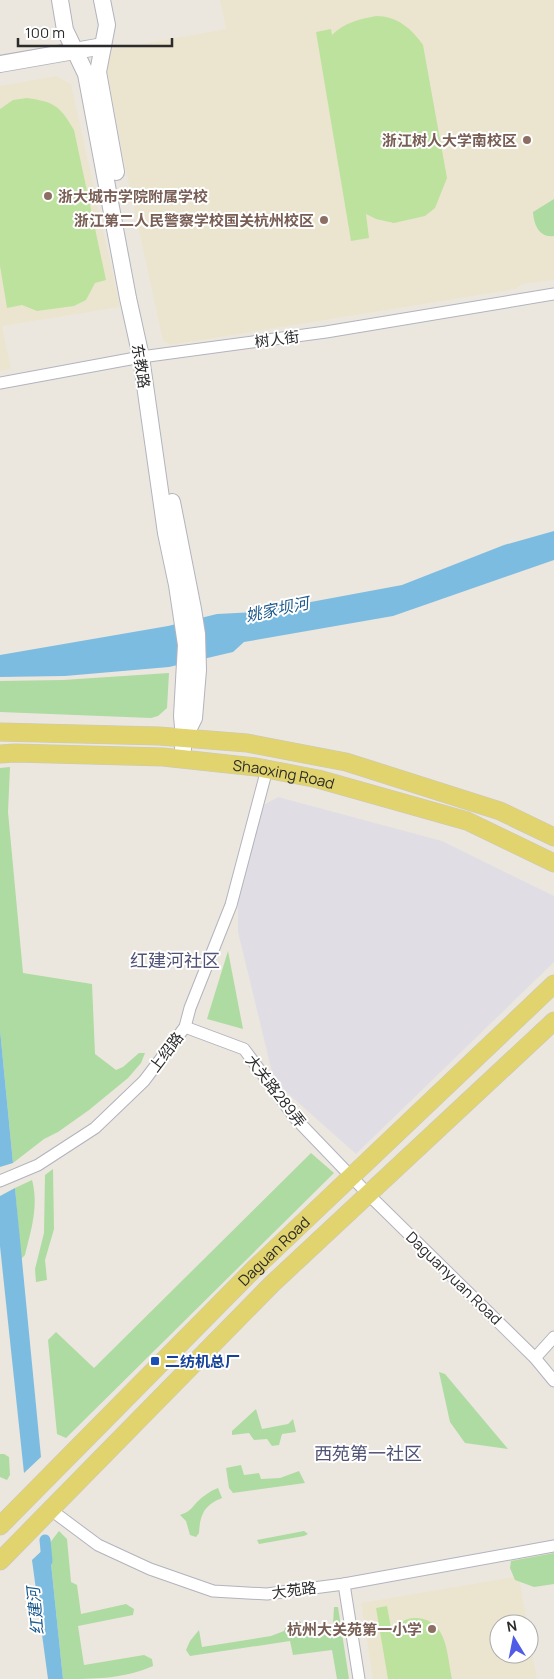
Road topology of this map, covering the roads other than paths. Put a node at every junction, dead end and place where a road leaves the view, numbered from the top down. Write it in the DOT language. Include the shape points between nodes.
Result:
graph roads {
  1 [pos="60,0"];
  2 [pos="102,0"];
  3 [pos="103,46"];
  4 [pos="75,50"];
  5 [pos="0,64"];
  6 [pos="554,294"];
  7 [pos="145,357"];
  8 [pos="0,383"];
  9 [pos="0,732"];
  10 [pos="184,738"];
  11 [pos="0,754"];
  12 [pos="182,758"];
  13 [pos="268,769"];
  14 [pos="554,837"];
  15 [pos="554,863"];
  16 [pos="554,984"];
  17 [pos="554,1021"];
  18 [pos="185,1027"];
  19 [pos="352,1178"];
  20 [pos="0,1181"];
  21 [pos="368,1194"];
  22 [pos="554,1337"];
  23 [pos="535,1358"];
  24 [pos="554,1381"];
  25 [pos="51,1510"];
  26 [pos="0,1526"];
  27 [pos="554,1546"];
  28 [pos="0,1561"];
  29 [pos="344,1584"];
  30 [pos="359,1679"];
  1 -- 4 [label="street, 东教路" via="65,30"];
  2 -- 3 [label="street, 东教路" via="107,26"];
  3 -- 4 [label="street"];
  3 -- 7 [label="street, 东教路" via="98,72"];
  4 -- 5 [label="street"];
  4 -- 7 [label="street, 东教路" via="86,74 128,298"];
  6 -- 7 [label="street, 树人街" via="326,332"];
  7 -- 8 [label="street, 树人街"];
  7 -- 10 [label="street, 东教路" via="166,533 182,585 188,717"];
  9 -- 10 [label="main road, Shaoxing Road"];
  10 -- 12 [label="street, 东教路"];
  10 -- 14 [label="main road, Shaoxing Road" via="247,743 346,762 500,811"];
  11 -- 12 [label="main road, Shaoxing Road"];
  12 -- 13 [label="main road, Shaoxing Road"];
  13 -- 15 [label="main road, Shaoxing Road" via="318,779 467,821"];
  13 -- 18 [label="street, 上绍路" via="231,905"];
  16 -- 19 [label="main road, Daguan Road"];
  17 -- 21 [label="main road, Daguan Road"];
  18 -- 19 [label="street, 大关路289弄" via="244,1049 294,1118"];
  18 -- 20 [label="street, 上绍路" via="144,1081 95,1128 38,1165"];
  19 -- 21 [label="street, Daguanyuan Road"];
  19 -- 26 [label="main road, Daguan Road" via="254,1269"];
  21 -- 23 [label="street, Daguanyuan Road"];
  21 -- 25 [label="main road, Daguan Road" via="272,1284"];
  22 -- 23 [label="street"];
  23 -- 24 [label="street, Daguanyuan Road"];
  25 -- 28 [label="main road, Daguan Road"];
  25 -- 29 [label="street, 大苑路" via="98,1545 150,1569 213,1591 267,1594"];
  27 -- 29 [label="street, 大苑路"];
  29 -- 30 [label="street"];
}
